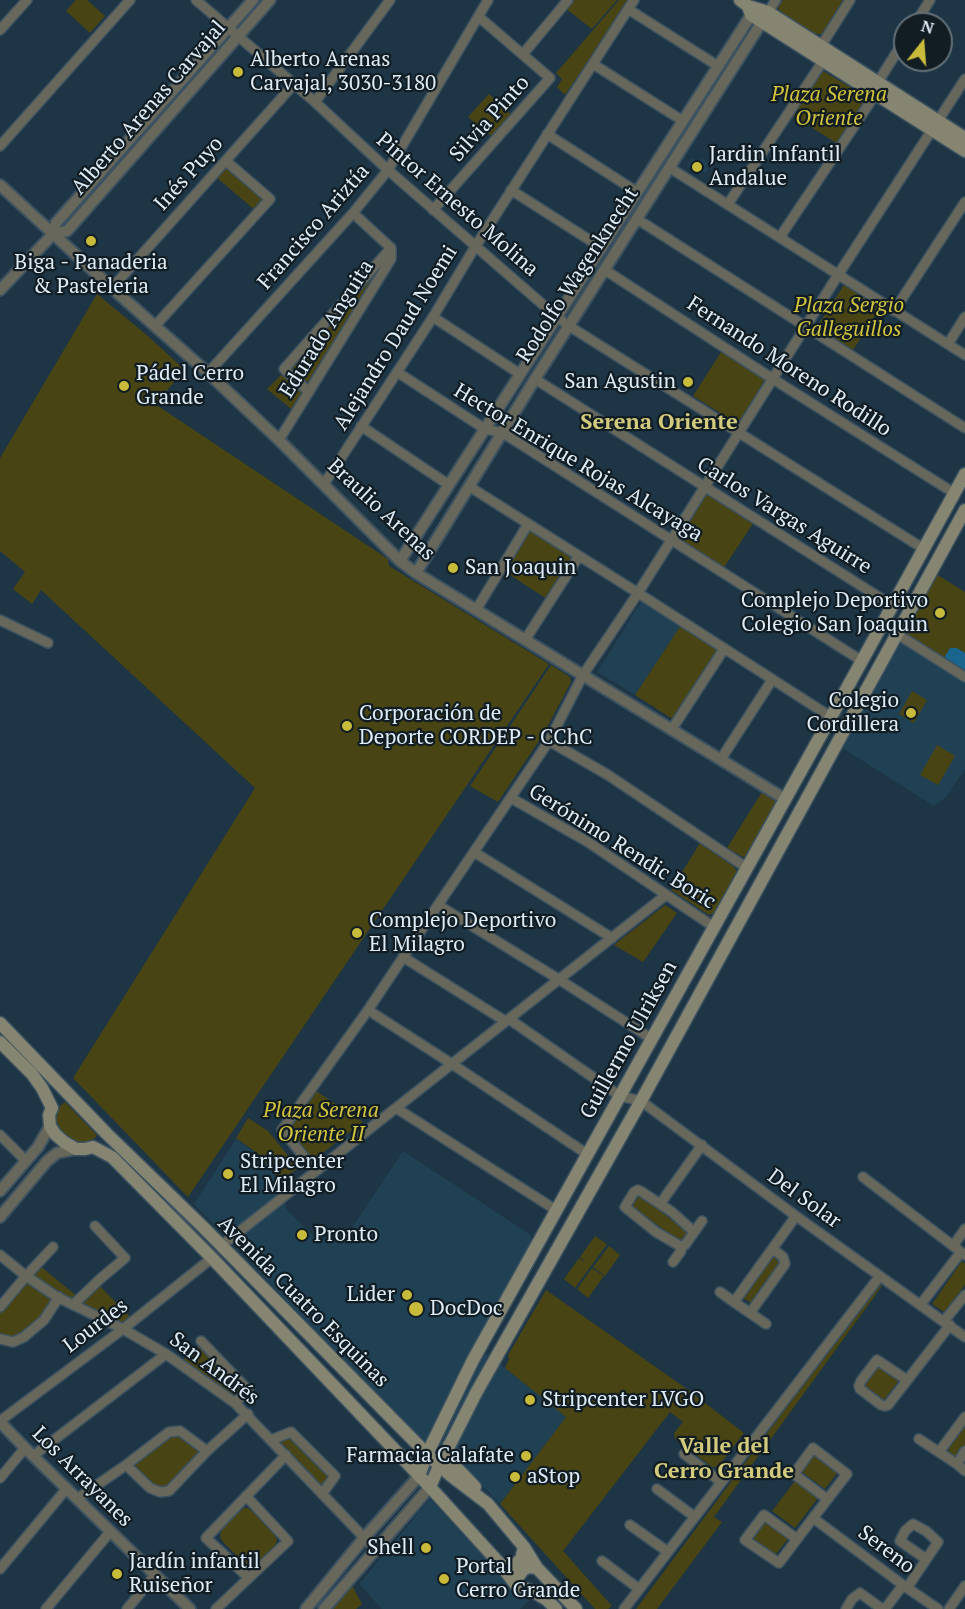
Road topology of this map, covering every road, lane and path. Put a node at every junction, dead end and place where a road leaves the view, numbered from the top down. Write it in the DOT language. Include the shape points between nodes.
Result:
graph roads {
  1 [pos="27,0"];
  2 [pos="130,0"];
  3 [pos="196,0"];
  4 [pos="253,0"];
  5 [pos="270,0"];
  6 [pos="390,0"];
  7 [pos="568,0"];
  8 [pos="634,0"];
  9 [pos="776,0"];
  10 [pos="850,0"];
  11 [pos="484,2"];
  12 [pos="628,9"];
  13 [pos="754,11"];
  14 [pos="479,17"];
  15 [pos="228,28"];
  16 [pos="0,30"];
  17 [pos="237,35"];
  18 [pos="821,46"];
  19 [pos="523,54"];
  20 [pos="893,60"];
  21 [pos="823,61"];
  22 [pos="593,64"];
  23 [pos="718,66"];
  24 [pos="965,79"];
  25 [pos="294,84"];
  26 [pos="877,88"];
  27 [pos="315,102"];
  28 [pos="683,121"];
  29 [pos="935,126"];
  30 [pos="547,134"];
  31 [pos="965,138"];
  32 [pos="0,146"];
  33 [pos="965,151"];
  34 [pos="226,161"];
  35 [pos="670,168"];
  36 [pos="388,170"];
  37 [pos="0,185"];
  38 [pos="511,190"];
  39 [pos="637,192"];
  40 [pos="965,202"];
  41 [pos="728,204"];
  42 [pos="433,210"];
  43 [pos="353,213"];
  44 [pos="637,219"];
  45 [pos="53,234"];
  46 [pos="780,237"];
  47 [pos="475,247"];
  48 [pos="390,248"];
  49 [pos="602,248"];
  50 [pos="605,270"];
  51 [pos="838,275"];
  52 [pos="112,288"];
  53 [pos="0,290"];
  54 [pos="894,311"];
  55 [pos="556,316"];
  56 [pos="433,317"];
  57 [pos="965,317"];
  58 [pos="155,326"];
  59 [pos="569,326"];
  60 [pos="806,327"];
  61 [pos="948,344"];
  62 [pos="965,355"];
  63 [pos="397,372"];
  64 [pos="207,373"];
  65 [pos="520,374"];
  66 [pos="535,379"];
  67 [pos="773,379"];
  68 [pos="309,392"];
  69 [pos="361,426"];
  70 [pos="965,428"];
  71 [pos="485,429"];
  72 [pos="739,432"];
  73 [pos="503,433"];
  74 [pos="279,440"];
  75 [pos="965,474"];
  76 [pos="324,484"];
  77 [pos="449,486"];
  78 [pos="470,487"];
  79 [pos="704,487"];
  80 [pos="954,493"];
  81 [pos="965,510"];
  82 [pos="528,524"];
  83 [pos="671,540"];
  84 [pos="924,549"];
  85 [pos="579,556"];
  86 [pos="400,561"];
  87 [pos="416,573"];
  88 [pos="638,593"];
  89 [pos="893,606"];
  90 [pos="476,610"];
  91 [pos="0,620"];
  92 [pos="897,634"];
  93 [pos="525,640"];
  94 [pos="48,643"];
  95 [pos="724,649"];
  96 [pos="862,661"];
  97 [pos="583,675"];
  98 [pos="965,677"];
  99 [pos="772,680"];
  100 [pos="831,717"];
  101 [pos="672,729"];
  102 [pos="549,741"];
  103 [pos="721,759"];
  104 [pos="511,798"];
  105 [pos="785,800"];
  106 [pos="474,852"];
  107 [pos="747,868"];
  108 [pos="666,896"];
  109 [pos="438,905"];
  110 [pos="714,927"];
  111 [pos="612,938"];
  112 [pos="403,957"];
  113 [pos="560,980"];
  114 [pos="368,1010"];
  115 [pos="507,1020"];
  116 [pos="0,1023"];
  117 [pos="652,1039"];
  118 [pos="0,1042"];
  119 [pos="452,1064"];
  120 [pos="67,1092"];
  121 [pos="620,1096"];
  122 [pos="641,1101"];
  123 [pos="52,1108"];
  124 [pos="396,1108"];
  125 [pos="50,1126"];
  126 [pos="107,1134"];
  127 [pos="0,1135"];
  128 [pos="702,1145"];
  129 [pos="93,1146"];
  130 [pos="76,1149"];
  131 [pos="587,1154"];
  132 [pos="26,1161"];
  133 [pos="316,1171"];
  134 [pos="863,1177"];
  135 [pos="0,1191"];
  136 [pos="660,1204"];
  137 [pos="556,1210"];
  138 [pos="796,1216"];
  139 [pos="0,1217"];
  140 [pos="702,1221"];
  141 [pos="95,1226"];
  142 [pos="965,1229"];
  143 [pos="693,1231"];
  144 [pos="221,1246"];
  145 [pos="680,1246"];
  146 [pos="53,1247"];
  147 [pos="773,1248"];
  148 [pos="960,1251"];
  149 [pos="0,1255"];
  150 [pos="212,1258"];
  151 [pos="673,1262"];
  152 [pos="26,1276"];
  153 [pos="880,1276"];
  154 [pos="720,1292"];
  155 [pos="965,1295"];
  156 [pos="508,1297"];
  157 [pos="59,1298"];
  158 [pos="734,1302"];
  159 [pos="74,1304"];
  160 [pos="921,1304"];
  161 [pos="0,1307"];
  162 [pos="525,1307"];
  163 [pos="750,1313"];
  164 [pos="947,1323"];
  165 [pos="766,1324"];
  166 [pos="123,1329"];
  167 [pos="965,1337"];
  168 [pos="0,1339"];
  169 [pos="201,1341"];
  170 [pos="166,1354"];
  171 [pos="907,1380"];
  172 [pos="235,1403"];
  173 [pos="248,1414"];
  174 [pos="965,1417"];
  175 [pos="0,1421"];
  176 [pos="919,1439"];
  177 [pos="271,1440"];
  178 [pos="450,1445"];
  179 [pos="965,1450"];
  180 [pos="207,1451"];
  181 [pos="29,1452"];
  182 [pos="939,1452"];
  183 [pos="427,1454"];
  184 [pos="684,1454"];
  185 [pos="286,1455"];
  186 [pos="957,1464"];
  187 [pos="126,1466"];
  188 [pos="439,1466"];
  189 [pos="965,1471"];
  190 [pos="419,1476"];
  191 [pos="0,1478"];
  192 [pos="722,1482"];
  193 [pos="430,1487"];
  194 [pos="67,1488"];
  195 [pos="657,1489"];
  196 [pos="322,1494"];
  197 [pos="246,1496"];
  198 [pos="77,1499"];
  199 [pos="827,1499"];
  200 [pos="488,1504"];
  201 [pos="695,1517"];
  202 [pos="813,1518"];
  203 [pos="630,1525"];
  204 [pos="110,1532"];
  205 [pos="364,1538"];
  206 [pos="797,1539"];
  207 [pos="524,1547"];
  208 [pos="376,1550"];
  209 [pos="668,1552"];
  210 [pos="926,1559"];
  211 [pos="602,1561"];
  212 [pos="500,1564"];
  213 [pos="537,1568"];
  214 [pos="0,1569"];
  215 [pos="155,1575"];
  216 [pos="249,1578"];
  217 [pos="516,1585"];
  218 [pos="905,1586"];
  219 [pos="965,1587"];
  220 [pos="639,1589"];
  221 [pos="46,1609"];
  222 [pos="128,1609"];
  223 [pos="190,1609"];
  224 [pos="216,1609"];
  225 [pos="306,1609"];
  226 [pos="324,1609"];
  227 [pos="556,1609"];
  228 [pos="576,1609"];
  229 [pos="624,1609"];
  230 [pos="846,1609"];
  231 [pos="883,1609"];
  232 [pos="938,1609"];
  233 [pos="949,1609"];
  1 -- 16 [label="street"];
  2 -- 32 [label="street"];
  3 -- 15 [label="street, Pintor Ernesto Molina"];
  4 -- 15 [label="street, Alberto Arenas Carvajal"];
  5 -- 17 [label="street, Alberto Arenas Carvajal"];
  6 -- 27 [label="street"];
  7 -- 19 [label="street, Silvia Pinto"];
  8 -- 12 [label="street, Alejandro Daud Noemi"];
  9 -- 13 [label="street, Rodolfo Wagenknecht"];
  10 -- 18 [label="street"];
  11 -- 14 [label="street, Francisco Ariztía"];
  12 -- 22 [label="street, Alejandro Daud Noemi"];
  12 -- 23 [label="street"];
  13 -- 18 [label="main road"];
  13 -- 21 [label="main road"];
  13 -- 23 [label="street, Rodolfo Wagenknecht"];
  13 -- 35 [label="street, Rodolfo Wagenknecht"];
  14 -- 19 [label="street"];
  14 -- 36 [label="street, Francisco Ariztía"];
  15 -- 17 [label="street, Pintor Ernesto Molina"];
  15 -- 45 [label="street, Alberto Arenas Carvajal" via="56,224"];
  17 -- 25 [label="street, Pintor Ernesto Molina"];
  17 -- 45 [label="street, Alberto Arenas Carvajal" via="67,231"];
  18 -- 26 [label="main road"];
  19 -- 42 [label="street, Silvia Pinto" via="550,78"];
  20 -- 26 [label="street"];
  21 -- 26 [label="main road"];
  21 -- 41 [label="street"];
  22 -- 28 [label="street"];
  22 -- 30 [label="street, Alejandro Daud Noemi"];
  23 -- 28 [label="street, Rodolfo Wagenknecht"];
  24 -- 29 [label="street"];
  25 -- 27 [label="street, Pintor Ernesto Molina"];
  25 -- 34 [label="street, Inés Puyo"];
  26 -- 29 [label="main road"];
  26 -- 46 [label="street"];
  27 -- 36 [label="street, Pintor Ernesto Molina"];
  28 -- 39 [label="street, Rodolfo Wagenknecht"];
  29 -- 31 [label="main road"];
  29 -- 33 [label="main road"];
  29 -- 51 [label="street"];
  30 -- 38 [label="street, Alejandro Daud Noemi"];
  30 -- 39 [label="street"];
  34 -- 52 [label="street, Inés Puyo"];
  34 -- 58 [label="street" via="270,199"];
  35 -- 41 [label="street"];
  35 -- 44 [label="street, Rodolfo Wagenknecht"];
  36 -- 42 [label="street, Pintor Ernesto Molina"];
  36 -- 43 [label="street, Francisco Ariztía"];
  37 -- 45 [label="street, Braulio Arenas"];
  38 -- 47 [label="street, Alejandro Daud Noemi"];
  38 -- 49 [label="street"];
  39 -- 49 [label="street, Rodolfo Wagenknecht"];
  40 -- 54 [label="street"];
  41 -- 46 [label="street"];
  42 -- 47 [label="street, Pintor Ernesto Molina"];
  43 -- 48 [label="street, Edurado Anguita"];
  43 -- 64 [label="street, Francisco Ariztía"];
  44 -- 50 [label="street, Rodolfo Wagenknecht"];
  44 -- 60 [label="street"];
  45 -- 52 [label="street, Braulio Arenas"];
  45 -- 53 [label="street, Alberto Arenas Carvajal"];
  46 -- 51 [label="street"];
  47 -- 55 [label="street, Pintor Ernesto Molina"];
  47 -- 56 [label="street, Alejandro Daud Noemi"];
  48 -- 68 [label="street, Edurado Anguita" via="391,259"];
  48 -- 68 [label="street" via="284,369"];
  49 -- 55 [label="street, Rodolfo Wagenknecht"];
  50 -- 59 [label="street, Rodolfo Wagenknecht"];
  50 -- 67 [label="street, Fernando Moreno Rodillo"];
  51 -- 54 [label="street"];
  51 -- 60 [label="street"];
  52 -- 58 [label="street, Braulio Arenas"];
  54 -- 61 [label="street"];
  55 -- 59 [label="street, Pintor Ernesto Molina"];
  55 -- 65 [label="street, Rodolfo Wagenknecht"];
  56 -- 63 [label="street, Alejandro Daud Noemi"];
  56 -- 65 [label="street"];
  57 -- 61 [label="street"];
  58 -- 64 [label="street, Braulio Arenas"];
  59 -- 66 [label="street, Rodolfo Wagenknecht"];
  59 -- 72 [label="street, Pintor Ernesto Molina"];
  60 -- 67 [label="street"];
  60 -- 70 [label="street"];
  61 -- 62 [label="street"];
  63 -- 69 [label="street, Alejandro Daud Noemi"];
  63 -- 71 [label="street, Hector Enrique Rojas Alcayaga"];
  64 -- 74 [label="street, Braulio Arenas"];
  65 -- 71 [label="street, Rodolfo Wagenknecht"];
  66 -- 73 [label="street, Rodolfo Wagenknecht"];
  66 -- 79 [label="street, Carlos Vargas Aguirre"];
  67 -- 72 [label="street"];
  67 -- 80 [label="street, Fernando Moreno Rodillo"];
  68 -- 74 [label="street, Edurado Anguita"];
  69 -- 76 [label="street, Alejandro Daud Noemi"];
  69 -- 77 [label="street"];
  71 -- 73 [label="street, Hector Enrique Rojas Alcayaga"];
  71 -- 77 [label="street, Rodolfo Wagenknecht"];
  72 -- 79 [label="street"];
  72 -- 84 [label="street, Pintor Ernesto Molina"];
  73 -- 78 [label="street, Rodolfo Wagenknecht"];
  73 -- 83 [label="street, Hector Enrique Rojas Alcayaga"];
  74 -- 76 [label="street, Braulio Arenas"];
  75 -- 80 [label="main road, Guillermo Ulriksen"];
  76 -- 86 [label="street, Braulio Arenas"];
  77 -- 86 [label="street, Rodolfo Wagenknecht"];
  78 -- 82 [label="street"];
  78 -- 87 [label="street, Rodolfo Wagenknecht"];
  79 -- 83 [label="street"];
  79 -- 89 [label="street, Carlos Vargas Aguirre"];
  80 -- 84 [label="main road, Guillermo Ulriksen"];
  81 -- 92 [label="main road, Guillermo Ulriksen"];
  82 -- 85 [label="street"];
  82 -- 90 [label="street"];
  83 -- 88 [label="street"];
  83 -- 96 [label="street, Hector Enrique Rojas Alcayaga"];
  84 -- 89 [label="main road, Guillermo Ulriksen"];
  85 -- 88 [label="street"];
  85 -- 93 [label="street"];
  86 -- 87 [label="street, Braulio Arenas"];
  87 -- 90 [label="street, Braulio Arenas"];
  88 -- 95 [label="street"];
  88 -- 97 [label="street"];
  89 -- 96 [label="main road, Guillermo Ulriksen"];
  90 -- 93 [label="street, Braulio Arenas"];
  91 -- 94 [label="street"];
  92 -- 98 [label="street"];
  92 -- 122 [label="main road, Guillermo Ulriksen"];
  93 -- 97 [label="street, Braulio Arenas"];
  95 -- 99 [label="street"];
  95 -- 101 [label="street"];
  96 -- 100 [label="main road, Guillermo Ulriksen"];
  97 -- 101 [label="street, Braulio Arenas"];
  97 -- 102 [label="street"];
  99 -- 100 [label="street"];
  99 -- 103 [label="street"];
  100 -- 105 [label="main road, Guillermo Ulriksen"];
  101 -- 103 [label="street, Braulio Arenas"];
  102 -- 104 [label="street"];
  102 -- 107 [label="street" via="608,775"];
  103 -- 105 [label="street, Braulio Arenas"];
  104 -- 106 [label="street"];
  104 -- 108 [label="street, Gerónimo Rendic Boric" via="588,842"];
  105 -- 107 [label="main road, Guillermo Ulriksen"];
  106 -- 109 [label="street"];
  106 -- 111 [label="street"];
  107 -- 110 [label="main road, Guillermo Ulriksen"];
  108 -- 110 [label="street, Gerónimo Rendic Boric"];
  108 -- 111 [label="street"];
  109 -- 112 [label="street"];
  109 -- 113 [label="street"];
  110 -- 117 [label="main road, Guillermo Ulriksen"];
  111 -- 113 [label="street"];
  112 -- 114 [label="street"];
  112 -- 115 [label="street"];
  113 -- 115 [label="street"];
  113 -- 117 [label="street"];
  114 -- 119 [label="street"];
  114 -- 133 [label="street" via="282,1130"];
  115 -- 119 [label="street"];
  115 -- 121 [label="street"];
  116 -- 120 [label="main road, Avenida Cuatro Esquinas"];
  117 -- 121 [label="main road, Guillermo Ulriksen"];
  118 -- 123 [label="main road" via="32,1074"];
  119 -- 124 [label="street"];
  119 -- 131 [label="street"];
  120 -- 123 [label="main road"];
  120 -- 126 [label="main road, Avenida Cuatro Esquinas"];
  121 -- 122 [label="street, Del Solar"];
  121 -- 131 [label="main road, Guillermo Ulriksen"];
  122 -- 128 [label="street, Del Solar"];
  122 -- 162 [label="main road, Guillermo Ulriksen"];
  123 -- 125 [label="main road"];
  124 -- 133 [label="street"];
  124 -- 137 [label="street"];
  125 -- 130 [label="main road"];
  125 -- 132 [label="street"];
  126 -- 129 [label="main road"];
  126 -- 144 [label="main road, Avenida Cuatro Esquinas"];
  127 -- 132 [label="street"];
  128 -- 136 [label="street"];
  128 -- 138 [label="street, Del Solar"];
  129 -- 130 [label="main road"];
  129 -- 150 [label="main road, Avenida Cuatro Esquinas" via="112,1157"];
  130 -- 139 [label="street" via="57,1153 47,1161"];
  131 -- 137 [label="main road, Guillermo Ulriksen"];
  132 -- 135 [label="street"];
  133 -- 144 [label="street"];
  134 -- 148 [label="street"];
  136 -- 143 [label="street"];
  136 -- 145 [label="street" via="638,1190 625,1207"];
  137 -- 156 [label="main road, Guillermo Ulriksen"];
  138 -- 147 [label="street"];
  138 -- 153 [label="street, Del Solar"];
  140 -- 143 [label="street"];
  141 -- 159 [label="street" via="125,1258"];
  142 -- 148 [label="street"];
  143 -- 145 [label="street" via="685,1245"];
  144 -- 183 [label="main road, Avenida Cuatro Esquinas"];
  145 -- 151 [label="street"];
  146 -- 152 [label="street"];
  147 -- 158 [label="street"];
  147 -- 163 [label="street" via="785,1264"];
  148 -- 160 [label="street"];
  149 -- 152 [label="street, San Andrés"];
  150 -- 166 [label="street, Lourdes"];
  150 -- 190 [label="main road, Avenida Cuatro Esquinas"];
  152 -- 157 [label="street, San Andrés"];
  152 -- 161 [label="street"];
  153 -- 160 [label="street, Del Solar"];
  153 -- 192 [label="street"];
  154 -- 158 [label="street"];
  155 -- 164 [label="street"];
  156 -- 162 [label="main road" via="519,1296"];
  156 -- 183 [label="main road, Guillermo Ulriksen"];
  157 -- 159 [label="street, San Andrés"];
  157 -- 168 [label="street" via="44,1320 24,1337 13,1342"];
  158 -- 163 [label="street"];
  159 -- 166 [label="street, San Andrés"];
  160 -- 164 [label="street, Del Solar"];
  162 -- 178 [label="main road, Guillermo Ulriksen"];
  163 -- 165 [label="street"];
  164 -- 167 [label="street, Del Solar"];
  164 -- 171 [label="street"];
  166 -- 170 [label="street, San Andrés"];
  166 -- 175 [label="street, Lourdes"];
  169 -- 172 [label="street" via="248,1390"];
  170 -- 172 [label="street, San Andrés"];
  170 -- 181 [label="street"];
  171 -- 171 [label="street" via="877,1360 859,1386 885,1406"];
  172 -- 173 [label="street, San Andrés"];
  173 -- 177 [label="street, San Andrés"];
  173 -- 180 [label="street"];
  174 -- 182 [label="street"];
  175 -- 181 [label="street, Los Arrayanes"];
  176 -- 182 [label="street"];
  177 -- 185 [label="street, San Andrés"];
  177 -- 196 [label="street" via="291,1432 335,1476"];
  178 -- 188 [label="main road, Guillermo Ulriksen"];
  178 -- 200 [label="main road" via="452,1463"];
  179 -- 186 [label="street"];
  180 -- 187 [label="street" via="180,1431 169,1432"];
  180 -- 187 [label="street" via="169,1491 150,1488"];
  181 -- 191 [label="street"];
  181 -- 194 [label="street, Los Arrayanes"];
  182 -- 186 [label="street"];
  183 -- 188 [label="main road, Avenida Cuatro Esquinas"];
  183 -- 190 [label="main road, Guillermo Ulriksen"];
  184 -- 192 [label="street"];
  185 -- 196 [label="street, San Andrés"];
  185 -- 197 [label="street"];
  186 -- 189 [label="street"];
  187 -- 198 [label="street"];
  188 -- 193 [label="main road, Guillermo Ulriksen"];
  188 -- 200 [label="main road, Avenida Cuatro Esquinas"];
  190 -- 193 [label="main road, Avenida Cuatro Esquinas"];
  190 -- 205 [label="street, Guillermo Ulriksen"];
  192 -- 201 [label="street"];
  193 -- 208 [label="street, Guillermo Ulriksen"];
  193 -- 212 [label="main road, Avenida Cuatro Esquinas"];
  194 -- 198 [label="street, Los Arrayanes"];
  194 -- 214 [label="street"];
  195 -- 201 [label="street"];
  196 -- 205 [label="street, San Andrés"];
  197 -- 216 [label="street" via="288,1541"];
  197 -- 216 [label="street" via="206,1538"];
  198 -- 204 [label="street, Los Arrayanes"];
  199 -- 199 [label="street" via="847,1474 813,1448 794,1474"];
  199 -- 202 [label="street"];
  200 -- 207 [label="main road, Avenida Cuatro Esquinas"];
  201 -- 209 [label="street"];
  202 -- 206 [label="street"];
  202 -- 218 [label="street, Sereno"];
  203 -- 209 [label="street"];
  204 -- 215 [label="street, Los Arrayanes"];
  204 -- 221 [label="street"];
  205 -- 208 [label="street, San Andrés"];
  205 -- 225 [label="street, Guillermo Ulriksen"];
  206 -- 206 [label="street" via="764,1515 745,1540 779,1563"];
  207 -- 212 [label="main road" via="521,1559 512,1567"];
  207 -- 213 [label="main road, Avenida Cuatro Esquinas"];
  208 -- 226 [label="street, Guillermo Ulriksen"];
  209 -- 220 [label="street"];
  210 -- 218 [label="street"];
  211 -- 220 [label="street"];
  212 -- 217 [label="main road, Avenida Cuatro Esquinas"];
  213 -- 217 [label="main road" via="523,1570"];
  213 -- 228 [label="main road, Avenida Cuatro Esquinas"];
  215 -- 222 [label="street"];
  215 -- 223 [label="street, Los Arrayanes"];
  216 -- 224 [label="street"];
  217 -- 227 [label="main road, Avenida Cuatro Esquinas" via="534,1592"];
  218 -- 231 [label="street"];
  218 -- 232 [label="street, Sereno"];
  219 -- 233 [label="street"];
  220 -- 229 [label="street"];
  230 -- 231 [label="street" via="860,1593"];
}
